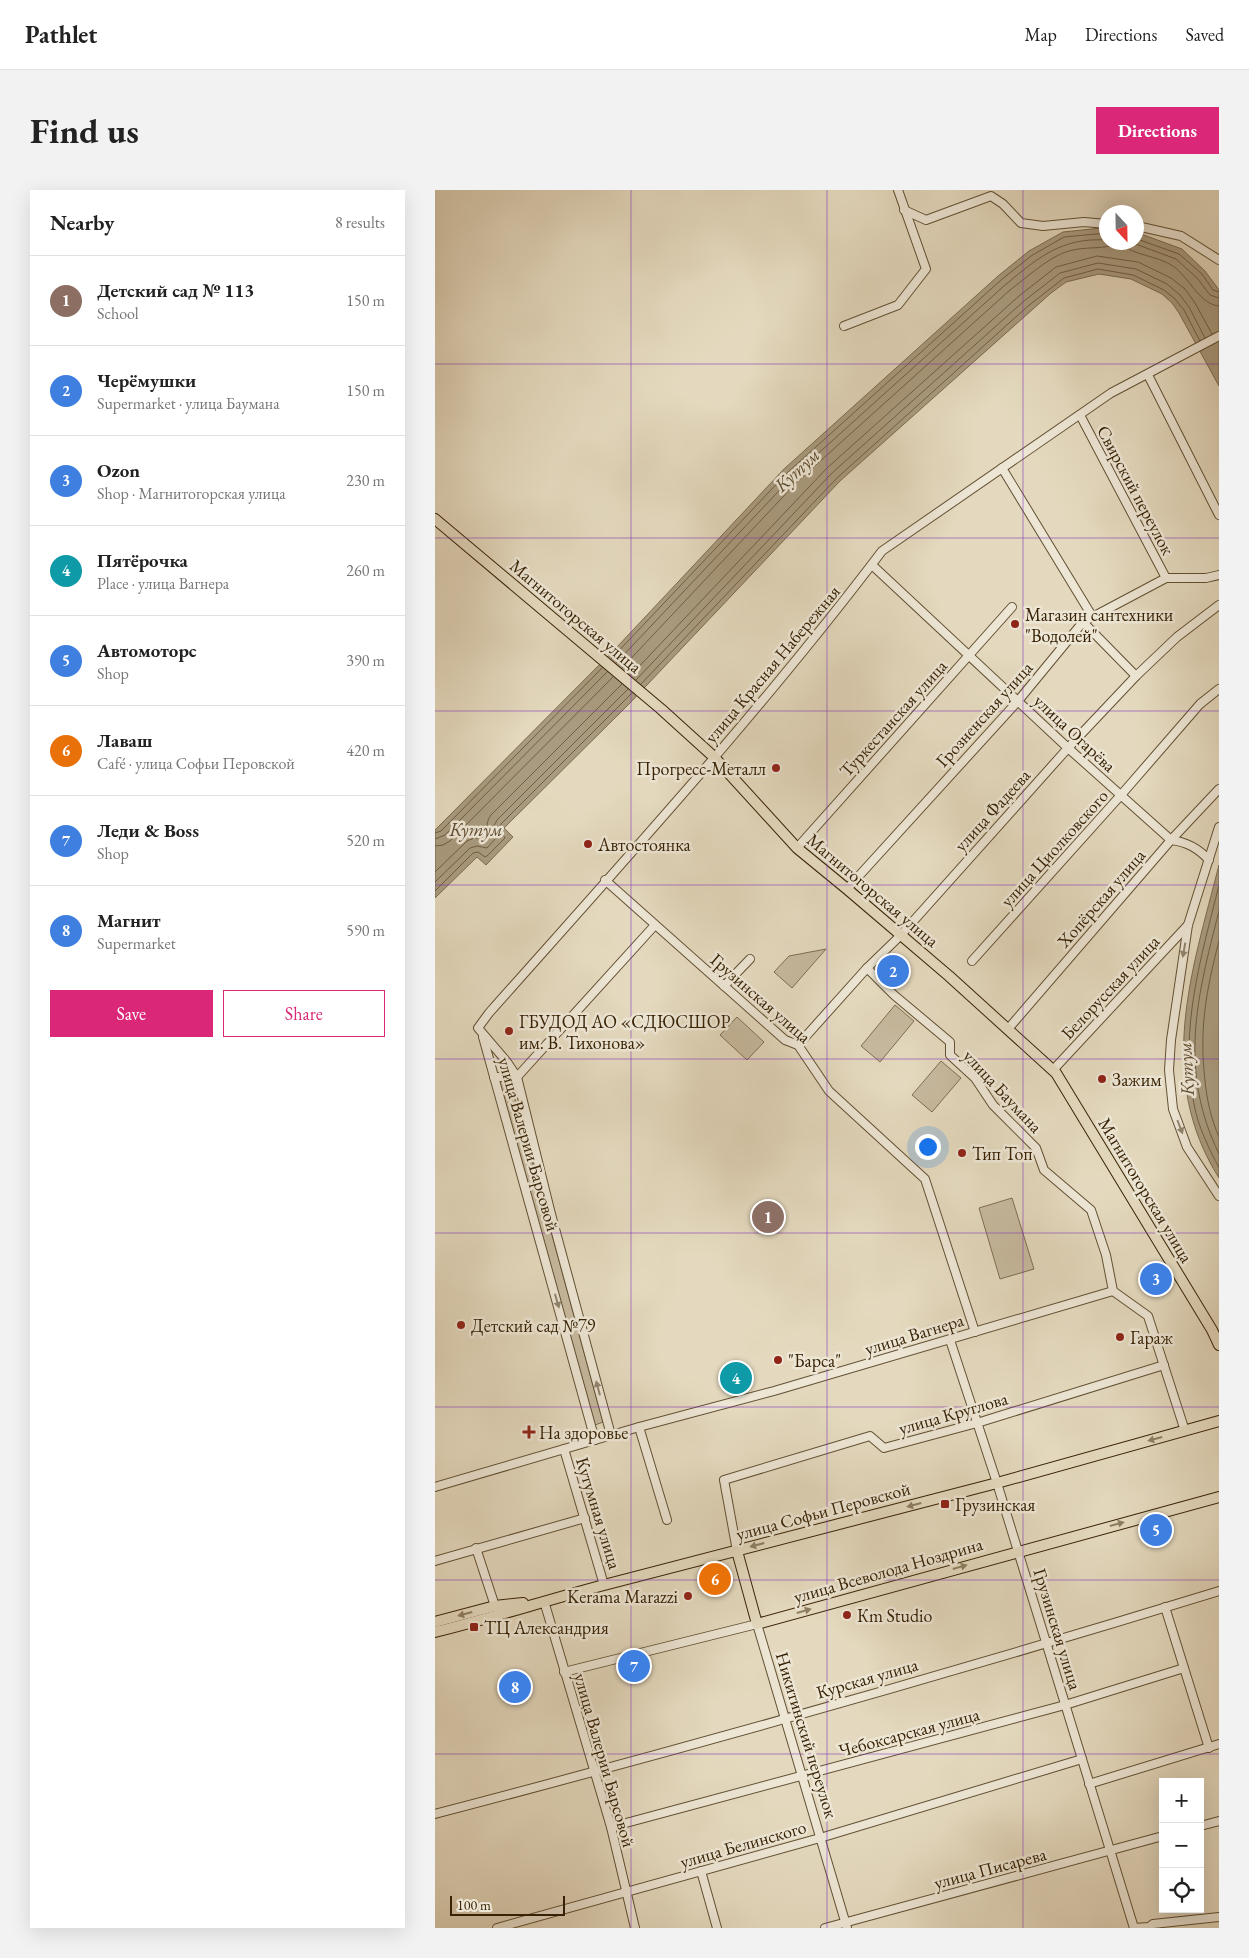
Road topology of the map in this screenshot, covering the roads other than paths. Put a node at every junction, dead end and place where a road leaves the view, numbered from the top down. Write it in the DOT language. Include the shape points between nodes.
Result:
graph roads {
  1 [pos="898,190"];
  2 [pos="904,210"];
  3 [pos="1099,223"];
  4 [pos="1144,228"];
  5 [pos="1219,260"];
  6 [pos="845,326"];
  7 [pos="1219,336"];
  8 [pos="1148,374"];
  9 [pos="1080,415"];
  10 [pos="1002,468"];
  11 [pos="1219,515"];
  12 [pos="435,519"];
  13 [pos="872,565"];
  14 [pos="1219,575"];
  15 [pos="1165,578"];
  16 [pos="1219,605"];
  17 [pos="1012,607"];
  18 [pos="1092,616"];
  19 [pos="1083,622"];
  20 [pos="969,656"];
  21 [pos="1135,676"];
  22 [pos="1219,689"];
  23 [pos="1018,701"];
  24 [pos="1068,748"];
  25 [pos="714,757"];
  26 [pos="1219,790"];
  27 [pos="1121,795"];
  28 [pos="1219,827"];
  29 [pos="1171,840"];
  30 [pos="797,848"];
  31 [pos="1209,860"];
  32 [pos="605,880"];
  33 [pos="847,889"];
  34 [pos="655,925"];
  35 [pos="1188,925"];
  36 [pos="900,936"];
  37 [pos="750,959"];
  38 [pos="971,961"];
  39 [pos="867,968"];
  40 [pos="725,986"];
  41 [pos="1008,1028"];
  42 [pos="483,1035"];
  43 [pos="798,1046"];
  44 [pos="1053,1070"];
  45 [pos="495,1076"];
  46 [pos="517,1077"];
  47 [pos="1219,1196"];
  48 [pos="566,1268"];
  49 [pos="549,1273"];
  50 [pos="1113,1291"];
  51 [pos="975,1332"];
  52 [pos="950,1340"];
  53 [pos="1219,1345"];
  54 [pos="1163,1365"];
  55 [pos="1219,1421"];
  56 [pos="977,1423"];
  57 [pos="639,1427"];
  58 [pos="1185,1431"];
  59 [pos="611,1435"];
  60 [pos="595,1440"];
  61 [pos="564,1449"];
  62 [pos="997,1483"];
  63 [pos="435,1487"];
  64 [pos="1219,1497"];
  65 [pos="585,1518"];
  66 [pos="667,1520"];
  67 [pos="476,1548"];
  68 [pos="737,1550"];
  69 [pos="1018,1551"];
  70 [pos="435,1561"];
  71 [pos="604,1585"];
  72 [pos="1219,1591"];
  73 [pos="544,1601"];
  74 [pos="495,1606"];
  75 [pos="1165,1607"];
  76 [pos="435,1622"];
  77 [pos="757,1624"];
  78 [pos="435,1632"];
  79 [pos="1047,1644"];
  80 [pos="1184,1668"];
  81 [pos="564,1672"];
  82 [pos="1065,1705"];
  83 [pos="785,1717"];
  84 [pos="1219,1744"];
  85 [pos="1209,1748"];
  86 [pos="1082,1759"];
  87 [pos="594,1772"];
  88 [pos="802,1776"];
  89 [pos="1089,1784"];
  90 [pos="435,1814"];
  91 [pos="1219,1821"];
  92 [pos="1204,1825"];
  93 [pos="611,1827"];
  94 [pos="1159,1837"];
  95 [pos="820,1838"];
  96 [pos="1110,1851"];
  97 [pos="701,1871"];
  98 [pos="625,1892"];
  99 [pos="1219,1917"];
  100 [pos="846,1925"];
  101 [pos="1149,1927"];
  102 [pos="497,1928"];
  103 [pos="635,1928"];
  104 [pos="717,1928"];
  105 [pos="825,1928"];
  106 [pos="1134,1928"];
  1 -- 2 [label="street"];
  2 -- 3 [label="street" via="926,220 991,196 1021,223 1043,226"];
  2 -- 6 [label="street" via="926,270 898,305"];
  4 -- 5 [label="street" via="1181,236"];
  7 -- 8 [label="street, улица Красная Набережная"];
  8 -- 9 [label="street, улица Красная Набережная" via="1111,393"];
  8 -- 11 [label="street"];
  9 -- 10 [label="street, улица Красная Набережная"];
  9 -- 15 [label="street, Свирский переулок"];
  10 -- 13 [label="street, улица Красная Набережная" via="882,551"];
  10 -- 18 [label="street"];
  12 -- 25 [label="main road, Магнитогорская улица"];
  13 -- 20 [label="street, улица Огарёва"];
  13 -- 25 [label="street, улица Красная Набережная"];
  14 -- 15 [label="street, Грозненская улица"];
  15 -- 18 [label="street, Грозненская улица"];
  16 -- 21 [label="street, улица Фадеева" via="1177,637"];
  17 -- 20 [label="street, Туркестанская улица"];
  18 -- 19 [label="street, Грозненская улица"];
  19 -- 21 [label="street"];
  19 -- 23 [label="street, Грозненская улица"];
  20 -- 23 [label="street, улица Огарёва"];
  20 -- 30 [label="street, Туркестанская улица"];
  21 -- 24 [label="street, улица Фадеева"];
  22 -- 27 [label="street, улица Циолковского" via="1200,704"];
  23 -- 24 [label="street, улица Огарёва"];
  23 -- 33 [label="street, Грозненская улица"];
  24 -- 27 [label="street, улица Огарёва"];
  24 -- 36 [label="street, улица Фадеева"];
  25 -- 30 [label="main road, Магнитогорская улица"];
  25 -- 32 [label="street, улица Красная Набережная"];
  26 -- 29 [label="street, Хопёрская улица"];
  27 -- 29 [label="street, улица Огарёва"];
  27 -- 38 [label="street, улица Циолковского"];
  28 -- 31 [label="street"];
  29 -- 31 [label="street" via="1185,842 1201,850"];
  29 -- 41 [label="street, Хопёрская улица"];
  30 -- 33 [label="main road, Магнитогорская улица"];
  31 -- 35 [label="street"];
  32 -- 34 [label="street, Грузинская улица"];
  32 -- 42 [label="street, улица Красная Набережная" via="489,1013 478,1028"];
  33 -- 36 [label="main road, Магнитогорская улица"];
  34 -- 40 [label="street, Грузинская улица"];
  34 -- 46 [label="street"];
  35 -- 44 [label="street, Белорусская улица"];
  35 -- 47 [label="street, one-way" via="1171,1040 1169,1070 1173,1109 1187,1147"];
  36 -- 39 [label="street, улица Фадеева"];
  36 -- 41 [label="main road, Магнитогорская улица"];
  37 -- 40 [label="street"];
  39 -- 43 [label="street, улица Фадеева"];
  39 -- 50 [label="street, улица Баумана" via="950,1042 950,1055 975,1078 993,1105 1036,1148 1044,1170 1091,1210"];
  40 -- 43 [label="street, Грузинская улица" via="785,1040"];
  41 -- 44 [label="main road, Магнитогорская улица"];
  42 -- 45 [label="street, улица Валерии Барсовой"];
  42 -- 46 [label="street, улица Валерии Барсовой"];
  43 -- 51 [label="street, Грузинская улица" via="829,1091 925,1179"];
  44 -- 53 [label="main road, Магнитогорская улица"];
  45 -- 46 [label="street"];
  45 -- 49 [label="street, улица Валерии Барсовой"];
  46 -- 48 [label="street, улица Валерии Барсовой"];
  48 -- 49 [label="street"];
  59 -- 48 [label="street, улица Валерии Барсовой, one-way"];
  49 -- 60 [label="street, улица Валерии Барсовой, one-way"];
  50 -- 51 [label="street, улица Вагнера"];
  50 -- 54 [label="street" via="1148,1316"];
  51 -- 52 [label="street, улица Вагнера"];
  52 -- 56 [label="street, Грузинская улица"];
  52 -- 57 [label="street, улица Вагнера"];
  54 -- 56 [label="street, улица Круглова"];
  54 -- 58 [label="street"];
  55 -- 58 [label="main road, улица Софьи Перовской"];
  56 -- 62 [label="street, Грузинская улица"];
  56 -- 68 [label="street, улица Круглова" via="884,1448 870,1436 725,1480"];
  57 -- 59 [label="street, улица Вагнера"];
  57 -- 66 [label="street"];
  58 -- 62 [label="main road, улица Софьи Перовской, one-way"];
  59 -- 60 [label="street, улица Вагнера"];
  60 -- 61 [label="street, улица Вагнера"];
  61 -- 63 [label="street, улица Вагнера"];
  61 -- 65 [label="street, Кутумная улица"];
  62 -- 68 [label="main road, улица Софьи Перовской, one-way"];
  62 -- 69 [label="street, Грузинская улица"];
  69 -- 64 [label="main road, улица Всеволода Ноздрина, one-way"];
  65 -- 67 [label="street"];
  65 -- 71 [label="street, Кутумная улица"];
  67 -- 70 [label="street"];
  67 -- 74 [label="street"];
  68 -- 71 [label="main road, улица Софьи Перовской"];
  68 -- 77 [label="main road, Никитинский переулок"];
  77 -- 69 [label="main road, улица Всеволода Ноздрина, one-way"];
  69 -- 79 [label="street, Грузинская улица"];
  71 -- 73 [label="main road, улица Софьи Перовской"];
  72 -- 75 [label="street, Курская улица"];
  73 -- 74 [label="main road"];
  73 -- 78 [label="main road, улица Софьи Перовской"];
  73 -- 81 [label="street, улица Валерии Барсовой"];
  74 -- 76 [label="main road, one-way"];
  75 -- 79 [label="street, Курская улица"];
  75 -- 80 [label="street"];
  77 -- 81 [label="street, улица Всеволода Ноздрина"];
  77 -- 83 [label="street, Никитинский переулок"];
  79 -- 82 [label="street, Грузинская улица"];
  79 -- 83 [label="street, Курская улица"];
  80 -- 82 [label="street, Чебоксарская улица"];
  80 -- 85 [label="street"];
  81 -- 87 [label="street, улица Валерии Барсовой"];
  82 -- 86 [label="street, Грузинская улица"];
  82 -- 88 [label="street, Чебоксарская улица"];
  83 -- 87 [label="street, Курская улица"];
  83 -- 88 [label="street, Никитинский переулок"];
  84 -- 85 [label="street"];
  85 -- 89 [label="street"];
  86 -- 89 [label="street, Грузинская улица"];
  86 -- 95 [label="street, улица Белинского"];
  87 -- 90 [label="street, Курская улица"];
  87 -- 93 [label="street, улица Валерии Барсовой"];
  88 -- 93 [label="street, Чебоксарская улица"];
  88 -- 95 [label="street, Никитинский переулок"];
  89 -- 96 [label="street, Грузинская улица"];
  91 -- 92 [label="street"];
  93 -- 98 [label="street, улица Валерии Барсовой"];
  94 -- 96 [label="street, улица Писарева"];
  95 -- 97 [label="street, улица Белинского"];
  95 -- 100 [label="street, Никитинский переулок"];
  96 -- 100 [label="street, улица Писарева"];
  96 -- 106 [label="street, Грузинская улица"];
  97 -- 98 [label="street, улица Белинского"];
  97 -- 104 [label="street"];
  98 -- 102 [label="street, улица Белинского"];
  98 -- 103 [label="street, улица Валерии Барсовой"];
  99 -- 101 [label="street"];
  100 -- 105 [label="street, улица Писарева"];
  101 -- 106 [label="street"];
}
